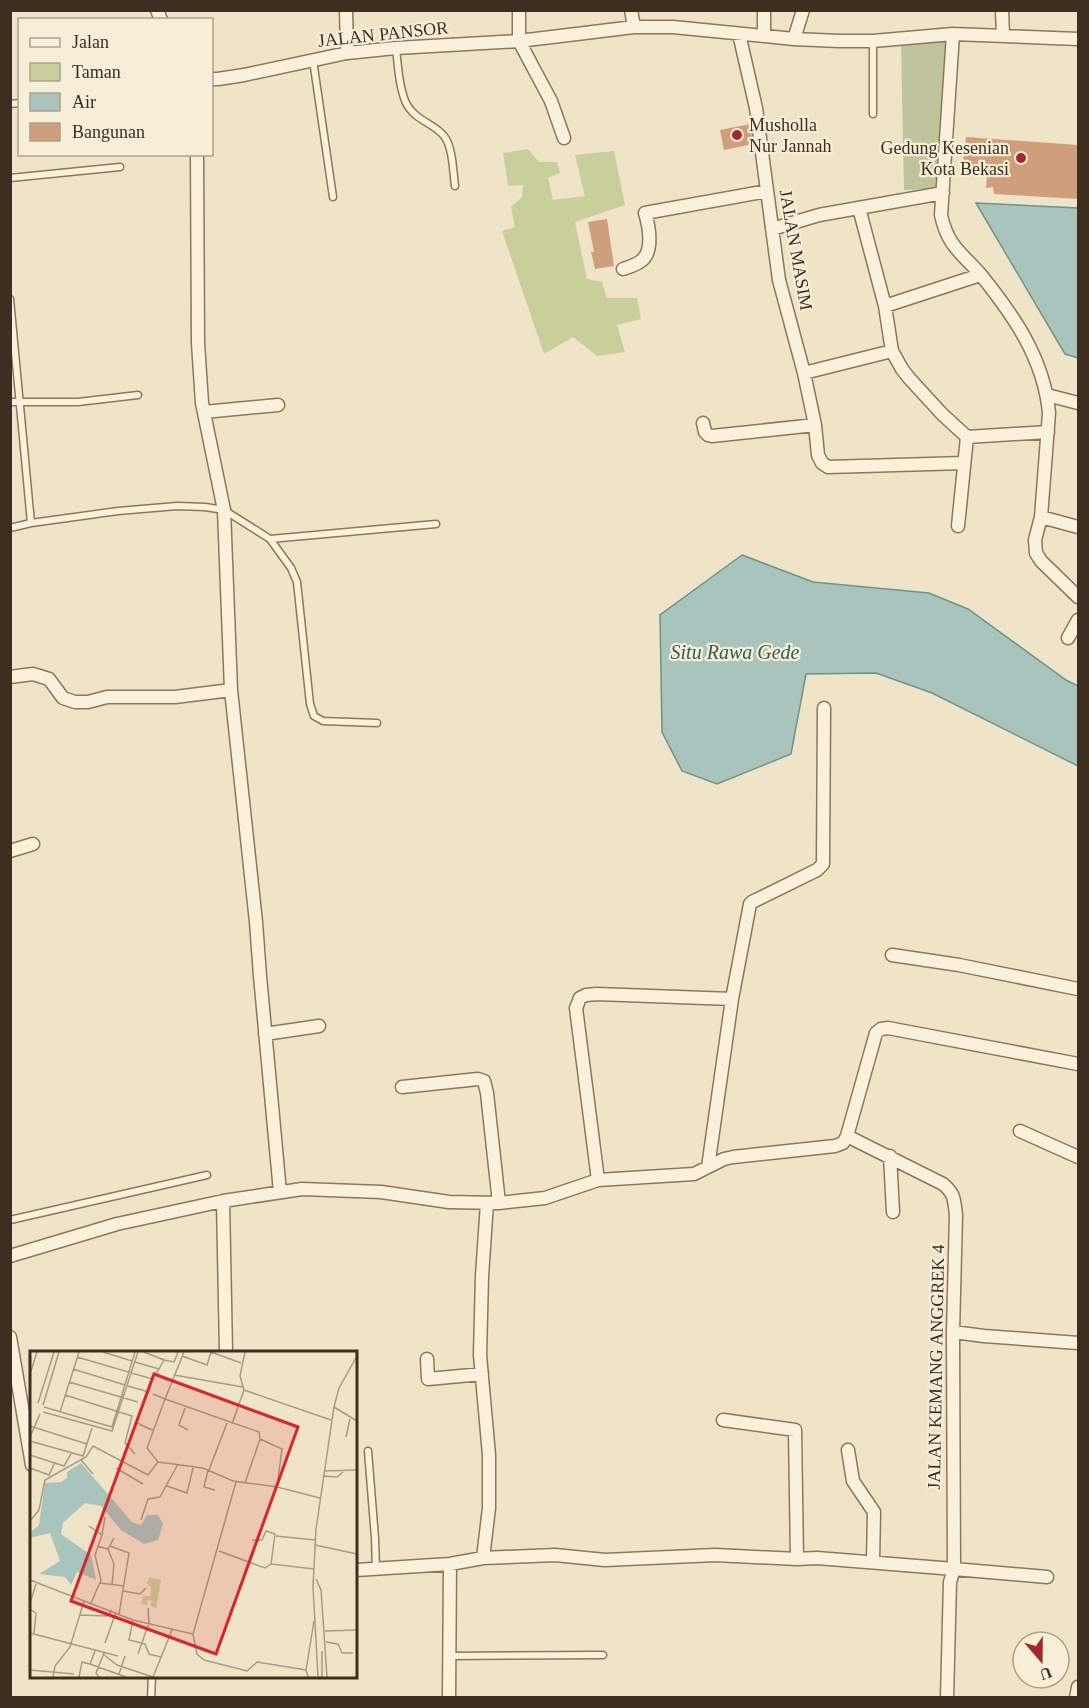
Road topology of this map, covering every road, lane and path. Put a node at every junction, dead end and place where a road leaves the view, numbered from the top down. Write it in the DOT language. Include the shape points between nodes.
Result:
graph roads {
  1 [pos="346,10"];
  2 [pos="519,10"];
  3 [pos="631,10"];
  4 [pos="764,10"];
  5 [pos="803,10"];
  6 [pos="1002,10"];
  7 [pos="634,27"];
  8 [pos="739,34"];
  9 [pos="953,34"];
  10 [pos="1004,35"];
  11 [pos="764,36"];
  12 [pos="794,39"];
  13 [pos="1078,39"];
  14 [pos="519,41"];
  15 [pos="873,43"];
  16 [pos="396,46"];
  17 [pos="347,53"];
  18 [pos="313,59"];
  19 [pos="213,79"];
  20 [pos="873,114"];
  21 [pos="564,138"];
  22 [pos="197,156"];
  23 [pos="120,167"];
  24 [pos="10,178"];
  25 [pos="455,186"];
  26 [pos="767,191"];
  27 [pos="943,193"];
  28 [pos="333,197"];
  29 [pos="859,208"];
  30 [pos="772,229"];
  31 [pos="622,269"];
  32 [pos="980,275"];
  33 [pos="10,299"];
  34 [pos="885,306"];
  35 [pos="892,351"];
  36 [pos="804,373"];
  37 [pos="138,395"];
  38 [pos="1047,395"];
  39 [pos="10,402"];
  40 [pos="20,402"];
  41 [pos="1078,403"];
  42 [pos="278,405"];
  43 [pos="204,412"];
  44 [pos="703,423"];
  45 [pos="815,426"];
  46 [pos="1048,432"];
  47 [pos="967,437"];
  48 [pos="964,463"];
  49 [pos="224,510"];
  50 [pos="1041,517"];
  51 [pos="31,523"];
  52 [pos="436,524"];
  53 [pos="958,526"];
  54 [pos="1078,527"];
  55 [pos="10,528"];
  56 [pos="270,539"];
  57 [pos="1078,597"];
  58 [pos="1078,620"];
  59 [pos="1068,638"];
  60 [pos="10,676"];
  61 [pos="231,690"];
  62 [pos="824,708"];
  63 [pos="377,723"];
  64 [pos="33,844"];
  65 [pos="10,850"];
  66 [pos="892,955"];
  67 [pos="1078,989"];
  68 [pos="732,999"];
  69 [pos="319,1026"];
  70 [pos="265,1034"];
  71 [pos="1078,1064"];
  72 [pos="402,1087"];
  73 [pos="1020,1131"];
  74 [pos="847,1136"];
  75 [pos="890,1156"];
  76 [pos="1078,1156"];
  77 [pos="708,1167"];
  78 [pos="207,1175"];
  79 [pos="598,1180"];
  80 [pos="280,1192"];
  81 [pos="223,1201"];
  82 [pos="493,1203"];
  83 [pos="893,1212"];
  84 [pos="10,1220"];
  85 [pos="10,1256"];
  86 [pos="953,1332"];
  87 [pos="10,1337"];
  88 [pos="1078,1343"];
  89 [pos="226,1351"];
  90 [pos="427,1359"];
  91 [pos="482,1374"];
  92 [pos="723,1420"];
  93 [pos="848,1450"];
  94 [pos="368,1451"];
  95 [pos="30,1453"];
  96 [pos="483,1558"];
  97 [pos="797,1559"];
  98 [pos="873,1562"];
  99 [pos="450,1564"];
  100 [pos="376,1569"];
  101 [pos="954,1569"];
  102 [pos="357,1570"];
  103 [pos="1047,1577"];
  104 [pos="603,1655"];
  105 [pos="450,1656"];
  106 [pos="152,1678"];
  107 [pos="1078,1688"];
  108 [pos="151,1698"];
  109 [pos="449,1698"];
  110 [pos="947,1698"];
  111 [pos="1076,1698"];
  1 -- 17 [label="street"];
  2 -- 14 [label="street"];
  3 -- 7 [label="street"];
  4 -- 11 [label="street"];
  5 -- 12 [label="street"];
  6 -- 10 [label="street"];
  7 -- 8 [label="street, JALAN PANSOR"];
  7 -- 14 [label="street, JALAN PANSOR"];
  8 -- 11 [label="street, JALAN PANSOR"];
  8 -- 26 [label="street, JALAN MASIM" via="756,108"];
  9 -- 10 [label="street, JALAN PANSOR"];
  9 -- 15 [label="street, JALAN PANSOR"];
  9 -- 27 [label="street"];
  10 -- 13 [label="street, JALAN PANSOR"];
  11 -- 12 [label="street, JALAN PANSOR"];
  12 -- 15 [label="street, JALAN PANSOR"];
  14 -- 16 [label="street, JALAN PANSOR"];
  14 -- 21 [label="street" via="551,101"];
  15 -- 20 [label="lane"];
  16 -- 17 [label="street, JALAN PANSOR"];
  16 -- 25 [label="lane" via="406,104 444,135"];
  17 -- 18 [label="street, JALAN PANSOR"];
  18 -- 19 [label="street, JALAN PANSOR"];
  18 -- 28 [label="lane"];
  22 -- 43 [label="street" via="198,343"];
  23 -- 24 [label="lane"];
  26 -- 30 [label="street, JALAN MASIM"];
  26 -- 31 [label="street" via="645,213 650,232 647,253 639,263"];
  27 -- 29 [label="street"];
  27 -- 32 [label="street" via="944,228 951,243"];
  29 -- 30 [label="street"];
  29 -- 34 [label="street"];
  30 -- 36 [label="street, JALAN MASIM" via="779,280"];
  32 -- 34 [label="street"];
  32 -- 38 [label="street" via="1029,342"];
  33 -- 40 [label="lane"];
  34 -- 35 [label="street"];
  35 -- 36 [label="street"];
  35 -- 47 [label="street" via="909,378"];
  36 -- 45 [label="street, JALAN MASIM"];
  37 -- 40 [label="lane" via="78,402"];
  38 -- 41 [label="street"];
  38 -- 46 [label="street"];
  39 -- 40 [label="lane"];
  40 -- 51 [label="lane"];
  42 -- 43 [label="street"];
  43 -- 49 [label="street"];
  44 -- 45 [label="street" via="705,432 712,436"];
  45 -- 48 [label="street, JALAN MASIM" via="818,455 828,467"];
  46 -- 47 [label="street"];
  46 -- 50 [label="street"];
  47 -- 48 [label="street"];
  48 -- 53 [label="street"];
  49 -- 51 [label="lane" via="177,506"];
  49 -- 56 [label="lane"];
  49 -- 61 [label="street"];
  50 -- 54 [label="street"];
  50 -- 57 [label="street" via="1036,554"];
  51 -- 55 [label="lane"];
  52 -- 56 [label="lane"];
  56 -- 63 [label="lane" via="297,582 314,716 323,722"];
  58 -- 59 [label="street"];
  60 -- 61 [label="street" via="33,674 49,679 63,698 75,702"];
  61 -- 70 [label="street"];
  62 -- 68 [label="street" via="823,864 752,902"];
  64 -- 65 [label="street"];
  66 -- 67 [label="street"];
  68 -- 77 [label="street"];
  68 -- 79 [label="street" via="597,994 580,998 576,1008"];
  69 -- 70 [label="street"];
  70 -- 80 [label="street"];
  71 -- 74 [label="street" via="881,1029 876,1033"];
  72 -- 82 [label="street" via="484,1081"];
  73 -- 76 [label="street"];
  74 -- 75 [label="street, JALAN KEMANG ANGGREK 4"];
  74 -- 77 [label="street" via="835,1146 733,1157"];
  75 -- 83 [label="street"];
  75 -- 86 [label="street, JALAN KEMANG ANGGREK 4" via="952,1191 956,1215"];
  77 -- 79 [label="street" via="694,1174"];
  78 -- 84 [label="lane"];
  79 -- 82 [label="street" via="545,1198"];
  80 -- 81 [label="street"];
  80 -- 82 [label="street" via="381,1192 449,1202"];
  81 -- 85 [label="street" via="117,1224"];
  81 -- 89 [label="street"];
  82 -- 91 [label="street" via="482,1276"];
  86 -- 88 [label="street"];
  86 -- 101 [label="street, JALAN KEMANG ANGGREK 4"];
  87 -- 95 [label="street"];
  90 -- 91 [label="street" via="428,1379"];
  91 -- 96 [label="street" via="489,1455 489,1508"];
  92 -- 97 [label="street" via="795,1430"];
  93 -- 98 [label="street" via="853,1481 874,1512"];
  94 -- 100 [label="lane"];
  96 -- 97 [label="street" via="555,1555 605,1560 715,1555"];
  96 -- 99 [label="street"];
  97 -- 98 [label="street"];
  98 -- 101 [label="street"];
  99 -- 100 [label="street"];
  99 -- 105 [label="street"];
  100 -- 102 [label="street"];
  101 -- 103 [label="street"];
  101 -- 110 [label="street, JALAN KEMANG ANGGREK 4" via="950,1582"];
  104 -- 105 [label="lane"];
  105 -- 109 [label="street"];
  106 -- 108 [label="lane"];
  107 -- 111 [label="street"];
}
